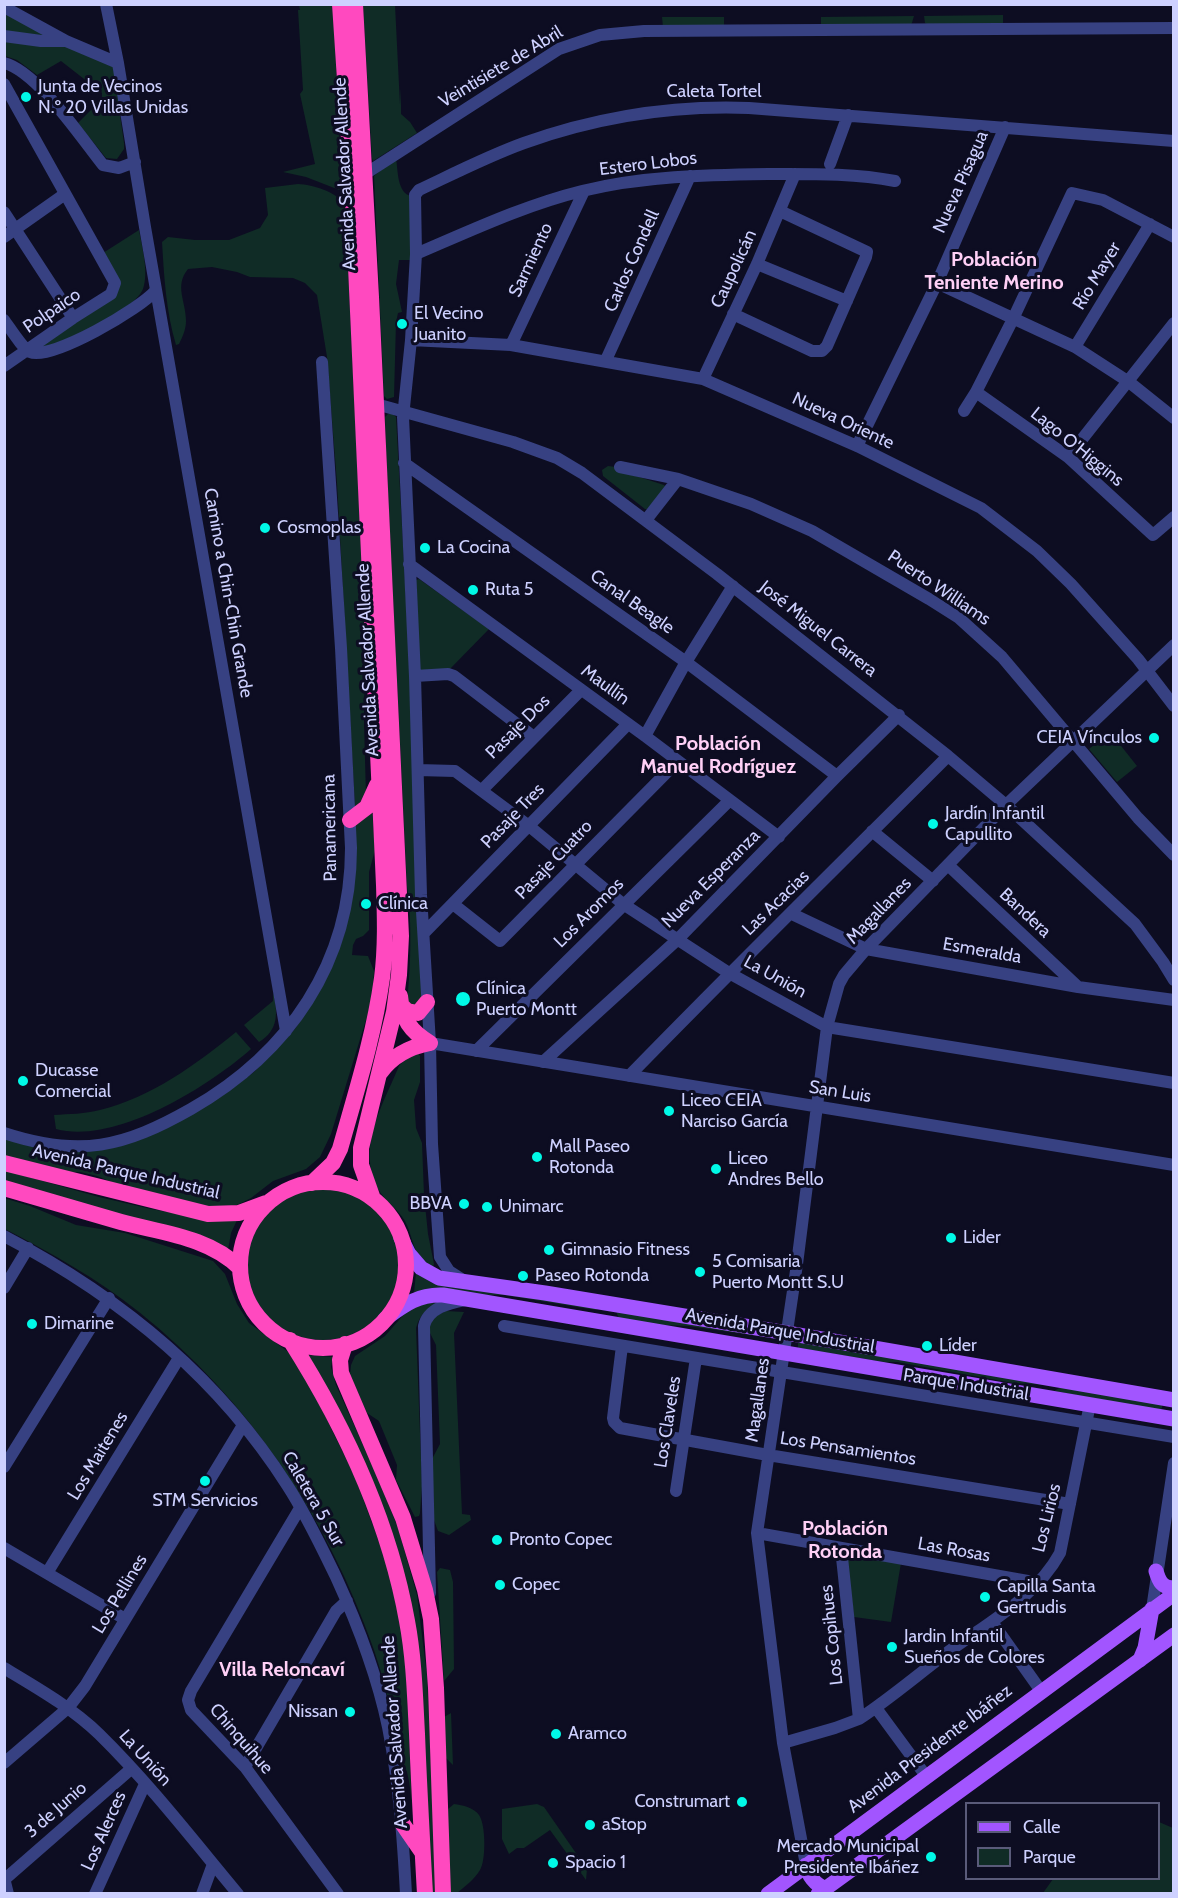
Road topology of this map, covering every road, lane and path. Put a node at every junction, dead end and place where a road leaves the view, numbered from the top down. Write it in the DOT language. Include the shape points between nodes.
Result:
graph roads {
  1 [pos="106,4"];
  2 [pos="340,4"];
  3 [pos="355,4"];
  4 [pos="4,7"];
  5 [pos="1173,28"];
  6 [pos="4,36"];
  7 [pos="66,41"];
  8 [pos="4,63"];
  9 [pos="118,63"];
  10 [pos="4,84"];
  11 [pos="849,115"];
  12 [pos="1005,128"];
  13 [pos="1173,141"];
  14 [pos="135,162"];
  15 [pos="830,164"];
  16 [pos="365,174"];
  17 [pos="795,174"];
  18 [pos="690,176"];
  19 [pos="895,181"];
  20 [pos="584,191"];
  21 [pos="65,194"];
  22 [pos="780,211"];
  23 [pos="4,212"];
  24 [pos="1150,224"];
  25 [pos="9,233"];
  26 [pos="1173,237"];
  27 [pos="416,254"];
  28 [pos="757,264"];
  29 [pos="937,283"];
  30 [pos="156,290"];
  31 [pos="847,301"];
  32 [pos="733,314"];
  33 [pos="73,318"];
  34 [pos="1013,319"];
  35 [pos="4,320"];
  36 [pos="1173,323"];
  37 [pos="411,340"];
  38 [pos="511,345"];
  39 [pos="1075,347"];
  40 [pos="26,350"];
  41 [pos="606,360"];
  42 [pos="322,363"];
  43 [pos="4,366"];
  44 [pos="703,379"];
  45 [pos="1129,382"];
  46 [pos="976,392"];
  47 [pos="376,404"];
  48 [pos="404,411"];
  49 [pos="964,411"];
  50 [pos="1173,418"];
  51 [pos="857,446"];
  52 [pos="1068,458"];
  53 [pos="404,462"];
  54 [pos="620,466"];
  55 [pos="678,479"];
  56 [pos="1173,517"];
  57 [pos="646,520"];
  58 [pos="409,564"];
  59 [pos="733,586"];
  60 [pos="1173,645"];
  61 [pos="686,662"];
  62 [pos="1147,671"];
  63 [pos="415,676"];
  64 [pos="580,690"];
  65 [pos="1173,706"];
  66 [pos="899,715"];
  67 [pos="628,724"];
  68 [pos="645,736"];
  69 [pos="534,737"];
  70 [pos="1072,742"];
  71 [pos="948,756"];
  72 [pos="677,762"];
  73 [pos="418,770"];
  74 [pos="837,776"];
  75 [pos="379,779"];
  76 [pos="482,790"];
  77 [pos="729,801"];
  78 [pos="1006,805"];
  79 [pos="350,820"];
  80 [pos="529,826"];
  81 [pos="872,831"];
  82 [pos="779,837"];
  83 [pos="1173,855"];
  84 [pos="576,863"];
  85 [pos="948,865"];
  86 [pos="933,881"];
  87 [pos="453,904"];
  88 [pos="623,904"];
  89 [pos="792,914"];
  90 [pos="424,933"];
  91 [pos="677,940"];
  92 [pos="866,949"];
  93 [pos="729,973"];
  94 [pos="399,975"];
  95 [pos="1173,980"];
  96 [pos="1078,987"];
  97 [pos="1173,1000"];
  98 [pos="427,1002"];
  99 [pos="400,1005"];
  100 [pos="827,1027"];
  101 [pos="286,1031"];
  102 [pos="429,1043"];
  103 [pos="476,1051"];
  104 [pos="543,1062"];
  105 [pos="380,1074"];
  106 [pos="629,1076"];
  107 [pos="1173,1083"];
  108 [pos="818,1107"];
  109 [pos="4,1133"];
  110 [pos="4,1163"];
  111 [pos="1173,1165"];
  112 [pos="312,1183"];
  113 [pos="4,1188"];
  114 [pos="272,1199"];
  115 [pos="373,1199"];
  116 [pos="4,1236"];
  117 [pos="402,1238"];
  118 [pos="28,1248"];
  119 [pos="240,1268"];
  120 [pos="470,1283"];
  121 [pos="4,1288"];
  122 [pos="109,1298"];
  123 [pos="469,1299"];
  124 [pos="609,1304"];
  125 [pos="385,1319"];
  126 [pos="586,1319"];
  127 [pos="612,1323"];
  128 [pos="504,1326"];
  129 [pos="787,1332"];
  130 [pos="290,1340"];
  131 [pos="345,1344"];
  132 [pos="622,1346"];
  133 [pos="784,1352"];
  134 [pos="179,1358"];
  135 [pos="696,1358"];
  136 [pos="781,1372"];
  137 [pos="1173,1400"];
  138 [pos="1090,1404"];
  139 [pos="1173,1419"];
  140 [pos="1086,1423"];
  141 [pos="243,1425"];
  142 [pos="1173,1437"];
  143 [pos="684,1440"];
  144 [pos="768,1455"];
  145 [pos="1173,1463"];
  146 [pos="4,1467"];
  147 [pos="676,1491"];
  148 [pos="1070,1504"];
  149 [pos="300,1508"];
  150 [pos="757,1533"];
  151 [pos="4,1548"];
  152 [pos="841,1548"];
  153 [pos="1156,1571"];
  154 [pos="47,1573"];
  155 [pos="1039,1583"];
  156 [pos="1173,1588"];
  157 [pos="1173,1594"];
  158 [pos="347,1601"];
  159 [pos="1152,1609"];
  160 [pos="125,1619"];
  161 [pos="430,1619"];
  162 [pos="992,1622"];
  163 [pos="1173,1635"];
  164 [pos="1140,1660"];
  165 [pos="4,1668"];
  166 [pos="1041,1691"];
  167 [pos="68,1708"];
  168 [pos="876,1708"];
  169 [pos="859,1719"];
  170 [pos="783,1743"];
  171 [pos="4,1763"];
  172 [pos="245,1767"];
  173 [pos="131,1769"];
  174 [pos="926,1776"];
  175 [pos="145,1784"];
  176 [pos="402,1823"];
  177 [pos="423,1853"];
  178 [pos="213,1864"];
  179 [pos="806,1865"];
  180 [pos="5,1879"];
  181 [pos="821,1891"];
  182 [pos="8,1893"];
  183 [pos="95,1893"];
  184 [pos="202,1893"];
  185 [pos="238,1893"];
  186 [pos="338,1893"];
  187 [pos="406,1893"];
  188 [pos="425,1893"];
  189 [pos="443,1893"];
  190 [pos="768,1893"];
  1 -- 9 [label="street, Camino a Chin-Chin Grande"];
  2 -- 75 [label="highway, Avenida Salvador Allende" via="353,201"];
  3 -- 16 [label="highway, Avenida Salvador Allende"];
  4 -- 7 [label="street"];
  5 -- 16 [label="street, Veintisiete de Abril" via="656,31 600,35 559,49"];
  6 -- 7 [label="street"];
  7 -- 9 [label="street"];
  8 -- 14 [label="street" via="47,94 103,165 119,168"];
  9 -- 14 [label="street, Camino a Chin-Chin Grande"];
  10 -- 21 [label="street"];
  11 -- 12 [label="street, Caleta Tortel"];
  11 -- 15 [label="street"];
  11 -- 27 [label="street, Caleta Tortel" via="722,107 669,109 559,132 522,144 419,190 414,203"];
  12 -- 13 [label="street, Caleta Tortel"];
  12 -- 29 [label="street, Nueva Pisagua"];
  14 -- 30 [label="street, Camino a Chin-Chin Grande"];
  16 -- 47 [label="highway, Avenida Salvador Allende"];
  17 -- 18 [label="street, Estero Lobos"];
  17 -- 19 [label="street, Estero Lobos"];
  17 -- 22 [label="street, Caupolicán"];
  18 -- 20 [label="street, Estero Lobos"];
  18 -- 41 [label="street, Carlos Condell"];
  20 -- 27 [label="street, Estero Lobos" via="500,219"];
  20 -- 38 [label="street, Sarmiento"];
  21 -- 25 [label="street"];
  21 -- 33 [label="street, Polpaico" via="115,283 111,294"];
  22 -- 28 [label="street, Caupolicán"];
  22 -- 31 [label="street" via="867,252"];
  23 -- 25 [label="street"];
  24 -- 26 [label="street"];
  24 -- 34 [label="street" via="1103,200 1072,193"];
  24 -- 39 [label="street, Río Mayer"];
  25 -- 33 [label="street"];
  27 -- 37 [label="street, Caleta Tortel"];
  28 -- 31 [label="street"];
  28 -- 32 [label="street, Caupolicán"];
  29 -- 34 [label="street"];
  29 -- 51 [label="street, Nueva Pisagua"];
  30 -- 40 [label="street" via="138,307 92,333 45,351"];
  30 -- 101 [label="street, Camino a Chin-Chin Grande"];
  31 -- 32 [label="street" via="822,351 812,351"];
  32 -- 44 [label="street, Caupolicán"];
  33 -- 40 [label="street, Polpaico"];
  34 -- 39 [label="street"];
  34 -- 46 [label="street"];
  35 -- 40 [label="street"];
  36 -- 45 [label="street"];
  37 -- 38 [label="street, Nueva Oriente"];
  37 -- 48 [label="street"];
  38 -- 41 [label="street, Nueva Oriente"];
  39 -- 45 [label="street"];
  40 -- 43 [label="street, Polpaico"];
  41 -- 44 [label="street, Nueva Oriente"];
  42 -- 79 [label="street, Panamericana"];
  44 -- 51 [label="street, Nueva Oriente"];
  45 -- 50 [label="street"];
  45 -- 52 [label="street"];
  46 -- 49 [label="street"];
  46 -- 52 [label="street, Lago O'Higgins"];
  47 -- 48 [label="street, José Miguel Carrera"];
  47 -- 94 [label="highway, Avenida Salvador Allende" via="401,936"];
  48 -- 53 [label="street"];
  48 -- 57 [label="street, José Miguel Carrera" via="557,458"];
  51 -- 62 [label="street, Nueva Oriente" via="981,508 1037,551"];
  52 -- 56 [label="street, Lago O'Higgins" via="1153,535"];
  53 -- 58 [label="street"];
  53 -- 61 [label="street, Canal Beagle"];
  54 -- 55 [label="street, Puerto Williams"];
  55 -- 57 [label="street"];
  55 -- 70 [label="street, Puerto Williams" via="804,526 959,618 1002,657"];
  57 -- 59 [label="street, José Miguel Carrera"];
  58 -- 63 [label="street"];
  58 -- 64 [label="street, Maullín"];
  59 -- 61 [label="street"];
  59 -- 66 [label="street, José Miguel Carrera"];
  60 -- 62 [label="street, Magallanes"];
  61 -- 68 [label="street"];
  61 -- 74 [label="street, Canal Beagle"];
  62 -- 65 [label="street, Nueva Oriente"];
  62 -- 70 [label="street, Magallanes"];
  63 -- 69 [label="street" via="454,676"];
  63 -- 73 [label="street"];
  64 -- 67 [label="street, Maullín"];
  64 -- 69 [label="street, Pasaje Dos"];
  66 -- 71 [label="street, José Miguel Carrera"];
  66 -- 74 [label="street, Nueva Esperanza"];
  67 -- 68 [label="street, Maullín"];
  67 -- 80 [label="street, Pasaje Tres"];
  68 -- 72 [label="street, Maullín"];
  69 -- 76 [label="street, Pasaje Dos"];
  70 -- 78 [label="street, Magallanes"];
  70 -- 83 [label="street, Puerto Williams"];
  71 -- 78 [label="street, José Miguel Carrera"];
  71 -- 81 [label="street, Las Acacias"];
  72 -- 77 [label="street, Maullín"];
  72 -- 84 [label="street, Pasaje Cuatro"];
  73 -- 76 [label="street, La Unión" via="455,771"];
  73 -- 90 [label="street"];
  74 -- 82 [label="street, Nueva Esperanza"];
  75 -- 79 [label="highway" via="371,801"];
  75 -- 112 [label="highway, Avenida Salvador Allende" via="385,940 379,996 367,1054 339,1149 333,1162"];
  76 -- 80 [label="street, La Unión"];
  77 -- 82 [label="street, Maullín"];
  77 -- 88 [label="street, Los Aromos"];
  78 -- 85 [label="street, Magallanes"];
  78 -- 95 [label="street, José Miguel Carrera" via="1135,924"];
  79 -- 101 [label="street, Panamericana" via="350,875 338,937 318,984"];
  80 -- 84 [label="street, La Unión"];
  80 -- 87 [label="street, Pasaje Tres"];
  81 -- 86 [label="street"];
  81 -- 89 [label="street, Las Acacias"];
  82 -- 91 [label="street, Nueva Esperanza"];
  84 -- 87 [label="street, Pasaje Cuatro" via="500,942"];
  84 -- 88 [label="street, La Unión"];
  85 -- 86 [label="street, Magallanes"];
  85 -- 96 [label="street, Bandera"];
  86 -- 92 [label="street, Magallanes"];
  87 -- 90 [label="street, Pasaje Tres"];
  88 -- 91 [label="street, La Unión"];
  88 -- 103 [label="street, Los Aromos"];
  89 -- 92 [label="street, Esmeralda"];
  89 -- 93 [label="street, Las Acacias"];
  90 -- 98 [label="street"];
  91 -- 93 [label="street, La Unión"];
  91 -- 104 [label="street, Nueva Esperanza"];
  92 -- 96 [label="street, Esmeralda"];
  92 -- 100 [label="street, Magallanes" via="844,975"];
  93 -- 100 [label="street, La Unión"];
  93 -- 106 [label="street, Las Acacias"];
  94 -- 99 [label="highway"];
  94 -- 105 [label="highway, Avenida Salvador Allende"];
  96 -- 97 [label="street, Esmeralda"];
  98 -- 99 [label="highway" via="418,1013"];
  98 -- 102 [label="street"];
  99 -- 102 [label="highway" via="408,1026"];
  100 -- 107 [label="street, La Unión"];
  100 -- 108 [label="street, Magallanes"];
  101 -- 109 [label="street, Panamericana" via="236,1080 140,1135 79,1146 47,1144"];
  102 -- 103 [label="street, San Luis"];
  102 -- 105 [label="highway" via="400,1053"];
  102 -- 120 [label="street" via="440,1257 454,1275"];
  103 -- 104 [label="street, San Luis"];
  104 -- 106 [label="street, San Luis"];
  105 -- 115 [label="highway, Avenida Salvador Allende" via="361,1157"];
  106 -- 108 [label="street, San Luis"];
  108 -- 111 [label="street, San Luis"];
  108 -- 129 [label="street, Magallanes"];
  110 -- 114 [label="highway, Avenida Parque Industrial" via="208,1214 239,1213"];
  112 -- 114 [label="highway"];
  112 -- 115 [label="highway" via="344,1185"];
  113 -- 119 [label="highway" via="200,1243 222,1252"];
  114 -- 119 [label="highway" via="248,1230"];
  115 -- 117 [label="highway" via="395,1223"];
  116 -- 118 [label="street, Caletera 5 Sur"];
  117 -- 120 [label="main road, Avenida Parque Industrial" via="421,1268 439,1278"];
  117 -- 125 [label="highway" via="407,1264 405,1282 398,1302"];
  118 -- 121 [label="street"];
  118 -- 122 [label="street, Caletera 5 Sur"];
  119 -- 130 [label="highway" via="242,1283 255,1311"];
  120 -- 124 [label="main road, Avenida Parque Industrial"];
  122 -- 134 [label="street, Caletera 5 Sur"];
  122 -- 146 [label="street"];
  123 -- 125 [label="main road, Avenida Parque Industrial" via="426,1295"];
  123 -- 126 [label="main road, Avenida Parque Industrial"];
  123 -- 161 [label="street" via="434,1311 424,1326"];
  124 -- 126 [label="main road"];
  124 -- 127 [label="main road"];
  124 -- 129 [label="main road, Avenida Parque Industrial"];
  125 -- 131 [label="highway" via="360,1339"];
  126 -- 127 [label="main road, Avenida Parque Industrial"];
  127 -- 133 [label="main road, Avenida Parque Industrial"];
  128 -- 132 [label="street, Parque Industrial"];
  129 -- 133 [label="street, Magallanes"];
  129 -- 137 [label="main road, Avenida Parque Industrial"];
  130 -- 131 [label="highway" via="308,1346"];
  130 -- 177 [label="highway, Avenida Salvador Allende" via="317,1383 355,1461 398,1577 413,1665"];
  131 -- 161 [label="highway" via="341,1373 403,1518"];
  132 -- 135 [label="street, Parque Industrial"];
  132 -- 143 [label="street, Los Pensamientos" via="614,1422 620,1428"];
  133 -- 136 [label="street, Magallanes"];
  133 -- 138 [label="main road, Avenida Parque Industrial"];
  134 -- 141 [label="street, Caletera 5 Sur"];
  134 -- 154 [label="street, Los Maitenes"];
  135 -- 136 [label="street, Parque Industrial"];
  135 -- 143 [label="street, Los Claveles"];
  136 -- 140 [label="street, Parque Industrial"];
  136 -- 144 [label="street, Magallanes"];
  138 -- 139 [label="main road, Avenida Parque Industrial"];
  138 -- 140 [label="street, Los Lirios"];
  140 -- 142 [label="street, Parque Industrial"];
  140 -- 148 [label="street, Los Lirios"];
  141 -- 149 [label="street, Caletera 5 Sur"];
  141 -- 160 [label="street, Los Pellines"];
  143 -- 144 [label="street, Los Pensamientos"];
  143 -- 147 [label="street, Los Claveles"];
  144 -- 148 [label="street, Los Pensamientos"];
  144 -- 150 [label="street, Magallanes"];
  145 -- 153 [label="street"];
  148 -- 155 [label="street, Los Lirios" via="1060,1553"];
  149 -- 158 [label="street, Caletera 5 Sur"];
  149 -- 172 [label="street, Chinquihue" via="189,1695 191,1710"];
  150 -- 152 [label="street, Las Rosas"];
  150 -- 170 [label="street, Magallanes"];
  151 -- 154 [label="street"];
  152 -- 155 [label="street, Las Rosas"];
  152 -- 169 [label="street, Los Copihues"];
  153 -- 156 [label="main road" via="1165,1587"];
  153 -- 159 [label="street"];
  154 -- 160 [label="street"];
  155 -- 162 [label="street, Los Lirios"];
  157 -- 159 [label="main road, Avenida Presidente Ibáñez"];
  158 -- 172 [label="street" via="336,1611"];
  158 -- 176 [label="street, Caletera 5 Sur" via="370,1659 386,1716"];
  159 -- 164 [label="main road"];
  159 -- 166 [label="main road, Avenida Presidente Ibáñez"];
  160 -- 167 [label="street, Los Pellines"];
  161 -- 189 [label="highway"];
  162 -- 166 [label="street"];
  162 -- 168 [label="street, Los Lirios"];
  163 -- 164 [label="main road"];
  164 -- 181 [label="main road"];
  165 -- 167 [label="street, La Unión"];
  166 -- 174 [label="main road, Avenida Presidente Ibáñez"];
  167 -- 171 [label="street, Los Pellines"];
  167 -- 173 [label="street, La Unión"];
  168 -- 169 [label="street, Los Lirios"];
  168 -- 174 [label="street"];
  169 -- 170 [label="street, Los Lirios"];
  170 -- 179 [label="street, Magallanes"];
  172 -- 186 [label="street, Chinquihue"];
  173 -- 175 [label="street, La Unión"];
  173 -- 180 [label="street, 3 de Junio"];
  174 -- 179 [label="main road, Avenida Presidente Ibáñez"];
  175 -- 178 [label="street, La Unión"];
  175 -- 183 [label="street, Los Alerces"];
  176 -- 177 [label="highway"];
  176 -- 187 [label="street, Caletera 5 Sur"];
  177 -- 188 [label="highway, Avenida Salvador Allende"];
  178 -- 184 [label="street"];
  178 -- 185 [label="street, La Unión"];
  179 -- 181 [label="main road"];
  179 -- 190 [label="main road, Avenida Presidente Ibáñez"];
  180 -- 182 [label="street"];
}
